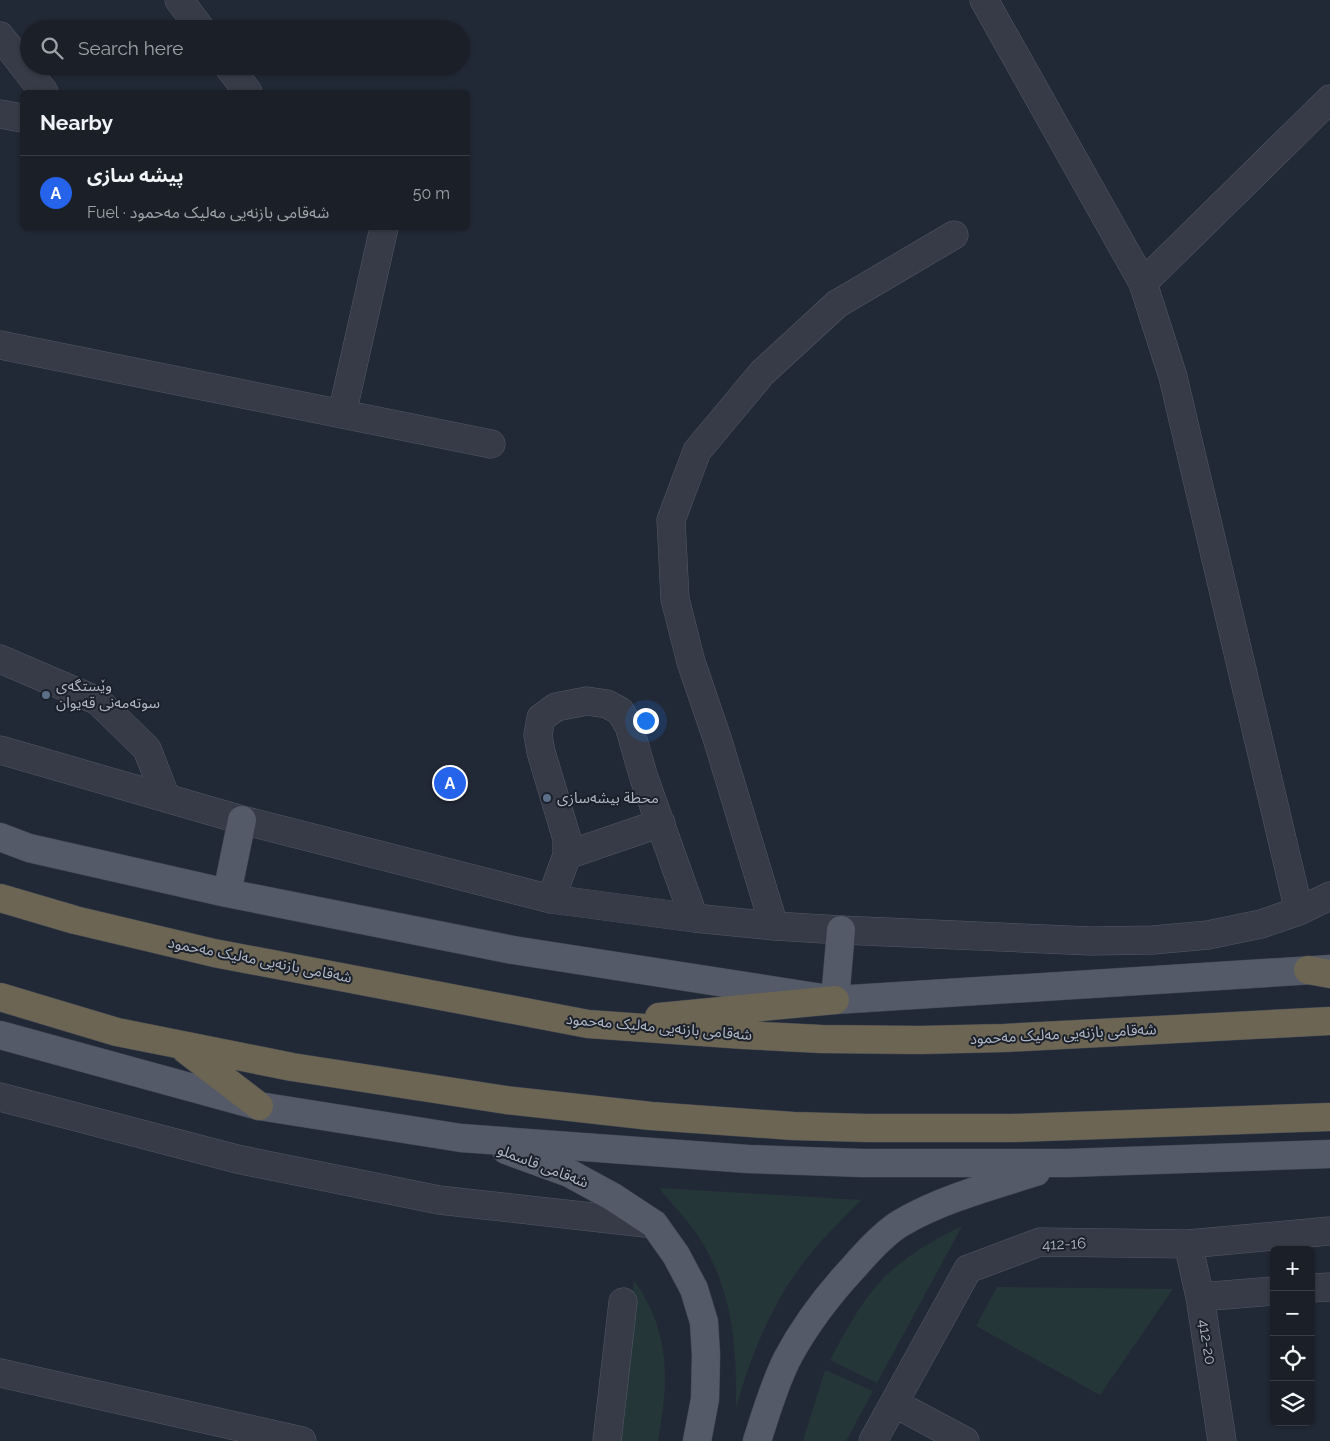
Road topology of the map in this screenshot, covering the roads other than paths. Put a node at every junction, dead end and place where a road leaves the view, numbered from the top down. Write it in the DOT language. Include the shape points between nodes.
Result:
graph roads {
  1 [pos="179,0"];
  2 [pos="984,0"];
  3 [pos="194,20"];
  4 [pos="0,36"];
  5 [pos="20,61"];
  6 [pos="31,75"];
  7 [pos="235,75"];
  8 [pos="42,90"];
  9 [pos="246,90"];
  10 [pos="1330,99"];
  11 [pos="0,114"];
  12 [pos="20,118"];
  13 [pos="384,230"];
  14 [pos="954,235"];
  15 [pos="1143,283"];
  16 [pos="0,345"];
  17 [pos="342,414"];
  18 [pos="491,444"];
  19 [pos="0,659"];
  20 [pos="0,750"];
  21 [pos="166,798"];
  22 [pos="242,820"];
  23 [pos="661,823"];
  24 [pos="0,837"];
  25 [pos="566,856"];
  26 [pos="227,893"];
  27 [pos="1330,896"];
  28 [pos="0,898"];
  29 [pos="551,899"];
  30 [pos="1299,911"];
  31 [pos="694,918"];
  32 [pos="774,926"];
  33 [pos="840,930"];
  34 [pos="1323,971"];
  35 [pos="0,997"];
  36 [pos="835,1000"];
  37 [pos="1330,1021"];
  38 [pos="588,1024"];
  39 [pos="0,1035"];
  40 [pos="180,1046"];
  41 [pos="0,1097"];
  42 [pos="259,1106"];
  43 [pos="1330,1117"];
  44 [pos="461,1138"];
  45 [pos="1330,1154"];
  46 [pos="1068,1163"];
  47 [pos="654,1224"];
  48 [pos="1330,1231"];
  49 [pos="1188,1244"];
  50 [pos="1330,1287"];
  51 [pos="1315,1288"];
  52 [pos="1270,1291"];
  53 [pos="1200,1297"];
  54 [pos="624,1302"];
  55 [pos="0,1373"];
  56 [pos="894,1403"];
  57 [pos="302,1441"];
  58 [pos="607,1441"];
  59 [pos="696,1441"];
  60 [pos="757,1441"];
  61 [pos="872,1441"];
  62 [pos="965,1441"];
  63 [pos="1222,1441"];
  1 -- 3 [label="street"];
  2 -- 15 [label="street"];
  4 -- 5 [label="street"];
  6 -- 8 [label="street"];
  7 -- 9 [label="street"];
  10 -- 15 [label="street"];
  11 -- 12 [label="street"];
  13 -- 17 [label="street"];
  14 -- 32 [label="street" via="837,304 762,373 697,451 671,520 676,599 687,644"];
  15 -- 30 [label="street" via="1173,377"];
  16 -- 17 [label="street"];
  17 -- 18 [label="street"];
  19 -- 21 [label="street" via="98,701 147,749"];
  20 -- 21 [label="street"];
  21 -- 22 [label="street"];
  22 -- 26 [label="main road"];
  22 -- 29 [label="street"];
  23 -- 25 [label="street"];
  23 -- 25 [label="street" via="629,726 620,711 588,700 556,707 541,718 538,735 567,839"];
  23 -- 31 [label="street"];
  24 -- 26 [label="main road" via="29,848"];
  25 -- 29 [label="street"];
  26 -- 36 [label="main road" via="513,950"];
  27 -- 30 [label="street"];
  28 -- 38 [label="highway, شەقامی بازنەیی مەلیک مەحمود" via="75,920 214,953"];
  29 -- 31 [label="street"];
  30 -- 33 [label="street" via="1261,924 1208,935 1153,940 1071,940"];
  31 -- 32 [label="street"];
  32 -- 33 [label="street"];
  33 -- 36 [label="main road"];
  34 -- 36 [label="main road"];
  35 -- 40 [label="highway" via="118,1032"];
  36 -- 38 [label="highway"];
  37 -- 38 [label="highway, شەقامی بازنەیی مەلیک مەحمود" via="920,1040 822,1039"];
  39 -- 42 [label="main road"];
  40 -- 42 [label="highway"];
  40 -- 43 [label="highway" via="506,1100 651,1116 793,1126 1013,1128"];
  41 -- 47 [label="street" via="237,1159 439,1200"];
  42 -- 44 [label="main road"];
  44 -- 46 [label="main road" via="794,1162"];
  44 -- 47 [label="main road, شەقامی قاسملو" via="569,1173"];
  45 -- 46 [label="main road"];
  46 -- 60 [label="main road" via="941,1204 900,1224 867,1252 806,1326 783,1368"];
  47 -- 59 [label="main road, شەقامی قاسملو" via="694,1289 704,1322 705,1399"];
  48 -- 49 [label="street, 412-16"];
  49 -- 53 [label="street, 412-20"];
  49 -- 56 [label="street, 412-16" via="1040,1242 968,1269"];
  50 -- 51 [label="street"];
  52 -- 53 [label="street"];
  53 -- 63 [label="street, 412-20"];
  54 -- 58 [label="street"];
  55 -- 57 [label="street"];
  56 -- 61 [label="street, 412-16"];
  56 -- 62 [label="street"];
}
